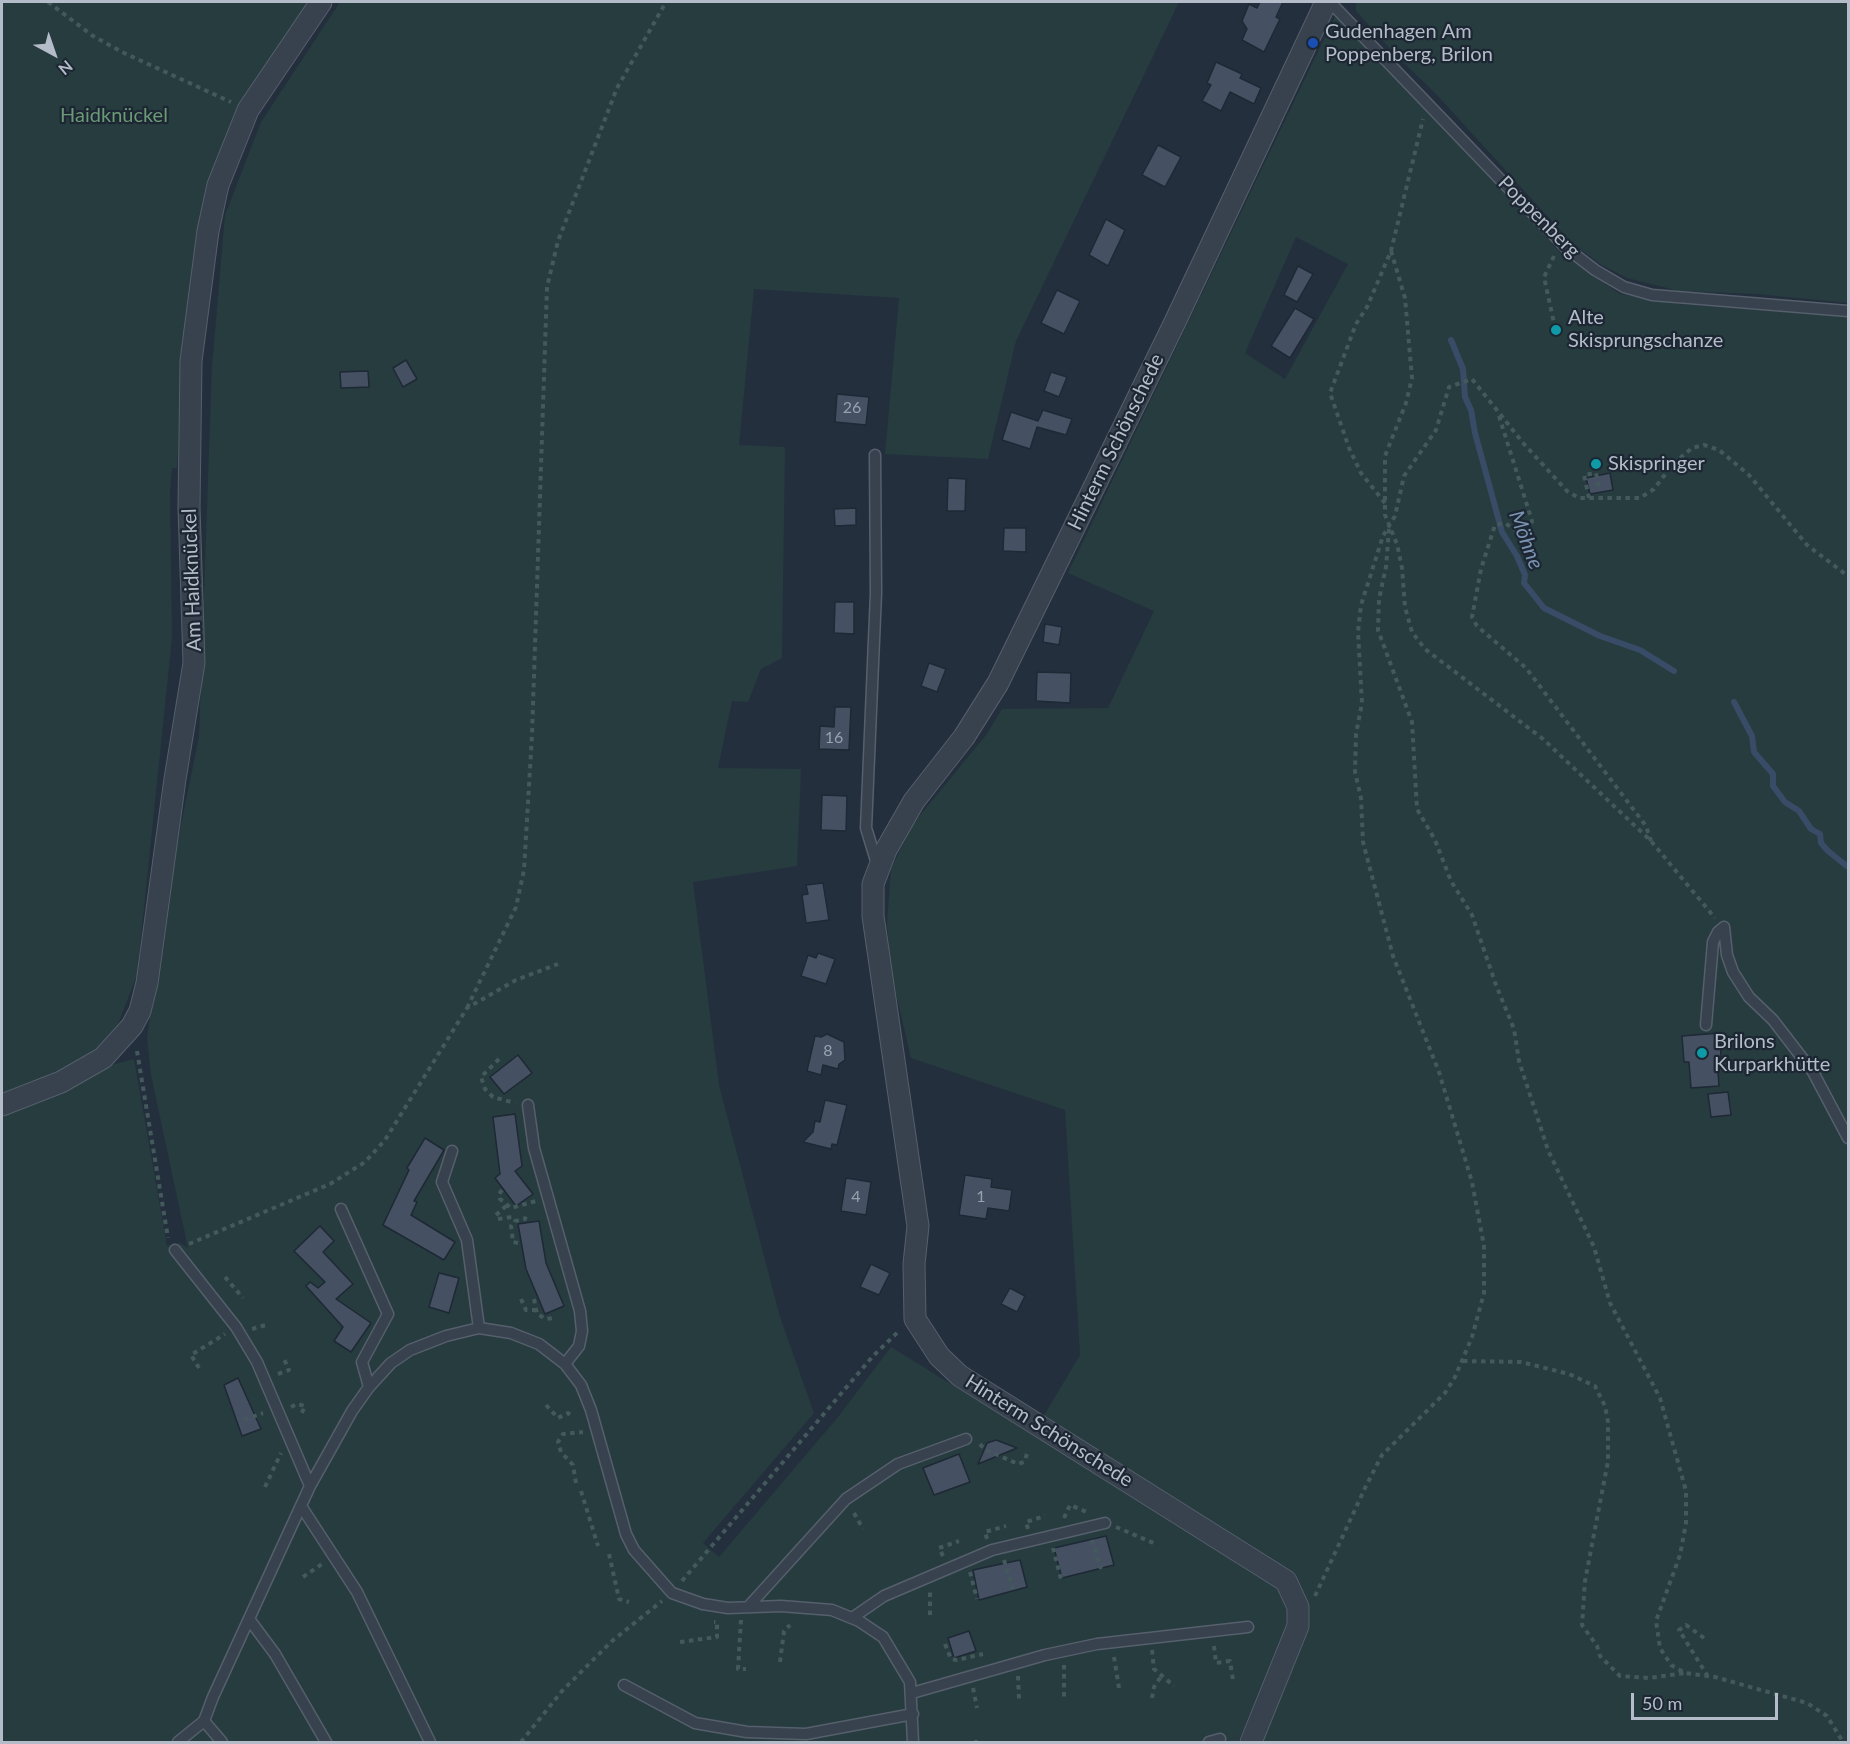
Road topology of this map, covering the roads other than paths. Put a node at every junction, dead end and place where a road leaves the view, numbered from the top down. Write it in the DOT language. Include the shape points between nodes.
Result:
graph roads {
  1 [pos="321,2"];
  2 [pos="1328,2"];
  3 [pos="1848,310"];
  4 [pos="875,455"];
  5 [pos="878,867"];
  6 [pos="1706,1025"];
  7 [pos="2,1105"];
  8 [pos="528,1105"];
  9 [pos="1848,1138"];
  10 [pos="452,1151"];
  11 [pos="341,1209"];
  12 [pos="175,1250"];
  13 [pos="479,1328"];
  14 [pos="565,1364"];
  15 [pos="369,1387"];
  16 [pos="966,1438"];
  17 [pos="310,1486"];
  18 [pos="301,1506"];
  19 [pos="1102,1524"];
  20 [pos="745,1607"];
  21 [pos="852,1618"];
  22 [pos="249,1619"];
  23 [pos="1248,1627"];
  24 [pos="624,1686"];
  25 [pos="912,1693"];
  26 [pos="913,1714"];
  27 [pos="204,1721"];
  28 [pos="1220,1739"];
  29 [pos="178,1743"];
  30 [pos="222,1743"];
  31 [pos="326,1743"];
  32 [pos="430,1743"];
  33 [pos="913,1743"];
  34 [pos="1209,1743"];
  35 [pos="1251,1743"];
  1 -- 7 [label="street, Am Haidknückel" via="248,110 218,185 200,280 189,428 194,663 140,1011 103,1058 85,1071"];
  2 -- 3 [label="lane, Poppenberg" via="1560,241 1595,270 1624,286 1652,295"];
  2 -- 5 [label="street, Hinterm Schönschede" via="998,683 964,737 914,801"];
  4 -- 5 [label="lane, Hinterm Schönschede" via="876,593 866,828"];
  5 -- 35 [label="street, Hinterm Schönschede" via="873,884 873,916 918,1226 915,1319 939,1356 960,1376 1286,1581 1296,1599 1298,1626"];
  6 -- 9 [label="lane" via="1713,942 1724,927 1733,972 1749,997 1773,1020 1813,1072"];
  8 -- 14 [label="lane" via="534,1148 580,1311 579,1346"];
  10 -- 13 [label="lane" via="442,1182 467,1240"];
  11 -- 15 [label="lane" via="388,1314 362,1362"];
  12 -- 17 [label="lane" via="236,1327 266,1379"];
  13 -- 14 [label="lane" via="511,1333 539,1344"];
  13 -- 15 [label="lane" via="410,1350 391,1363"];
  14 -- 20 [label="lane" via="581,1385 626,1534 639,1556 672,1593 703,1604"];
  15 -- 17 [label="lane"];
  16 -- 20 [label="lane" via="898,1464 846,1499"];
  17 -- 18 [label="lane"];
  18 -- 22 [label="lane"];
  18 -- 32 [label="lane" via="357,1592"];
  19 -- 21 [label="lane" via="1001,1548 968,1560 884,1596"];
  20 -- 21 [label="lane" via="832,1610"];
  21 -- 25 [label="lane" via="884,1637 910,1682"];
  22 -- 27 [label="lane"];
  22 -- 31 [label="lane" via="275,1654"];
  23 -- 25 [label="lane" via="1064,1651"];
  24 -- 26 [label="lane" via="695,1723 747,1731 806,1734"];
  25 -- 26 [label="lane"];
  26 -- 33 [label="lane"];
  27 -- 29 [label="lane"];
  27 -- 30 [label="lane"];
  28 -- 34 [label="lane"];
}
